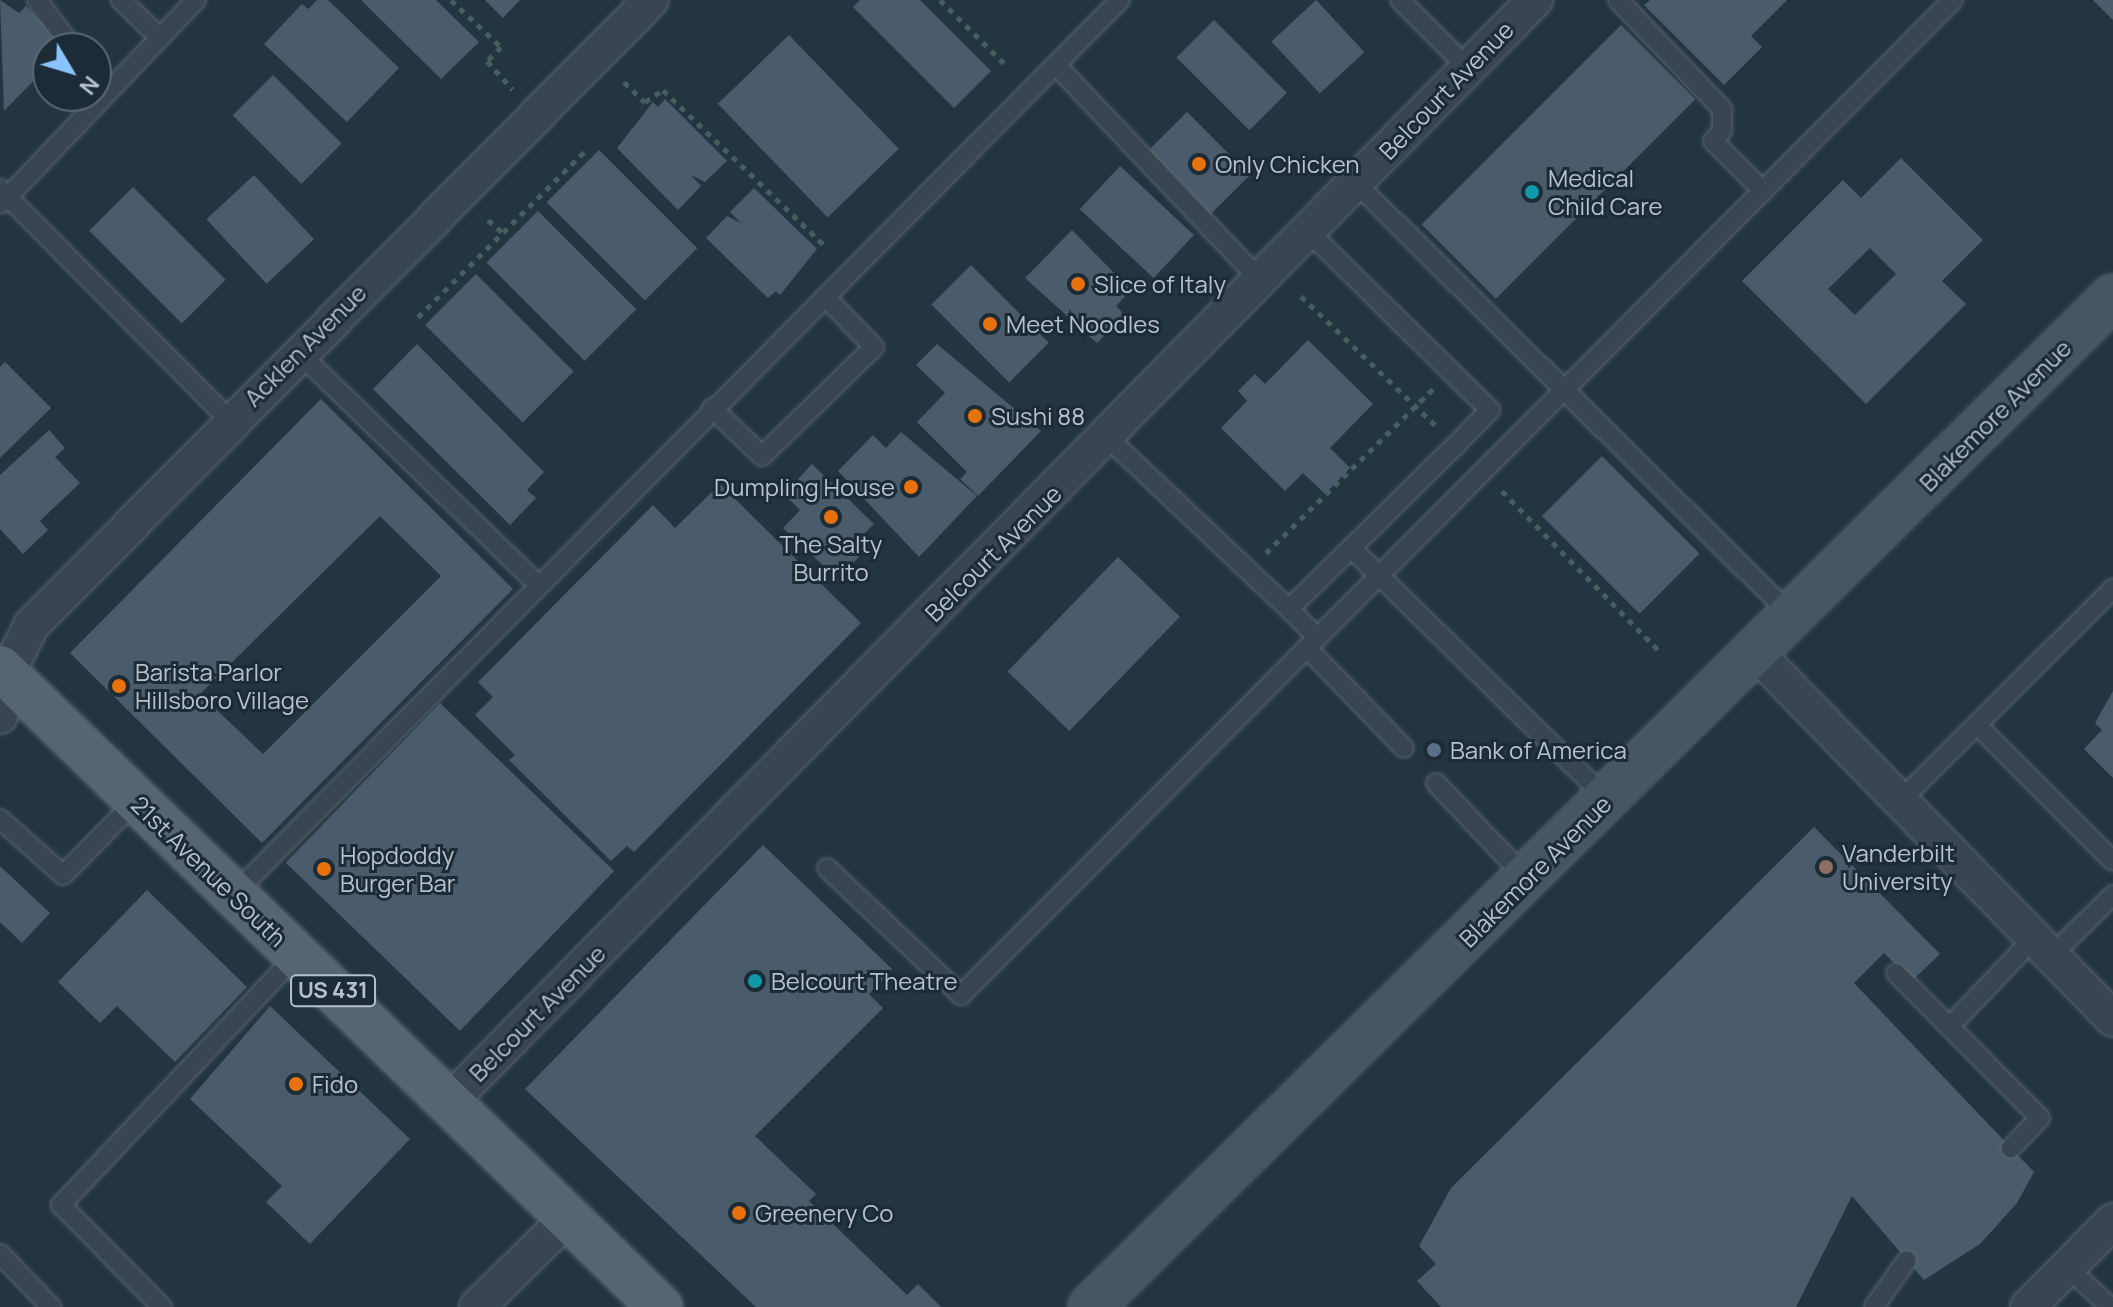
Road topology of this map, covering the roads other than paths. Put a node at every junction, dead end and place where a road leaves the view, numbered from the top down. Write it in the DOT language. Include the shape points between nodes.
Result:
graph roads {
  1 [pos="37,0"];
  2 [pos="121,0"];
  3 [pos="196,0"];
  4 [pos="651,0"];
  5 [pos="1120,0"];
  6 [pos="1400,0"];
  7 [pos="1535,0"];
  8 [pos="1618,0"];
  9 [pos="1953,0"];
  10 [pos="61,32"];
  11 [pos="159,37"];
  12 [pos="1056,65"];
  13 [pos="1467,67"];
  14 [pos="112,79"];
  15 [pos="80,112"];
  16 [pos="1356,183"];
  17 [pos="1763,191"];
  18 [pos="3,197"];
  19 [pos="1309,232"];
  20 [pos="1261,281"];
  21 [pos="825,297"];
  22 [pos="2113,297"];
  23 [pos="298,352"];
  24 [pos="1564,390"];
  25 [pos="712,408"];
  26 [pos="230,421"];
  27 [pos="1108,438"];
  28 [pos="1351,548"];
  29 [pos="1379,575"];
  30 [pos="536,583"];
  31 [pos="2113,589"];
  32 [pos="1289,609"];
  33 [pos="1793,617"];
  34 [pos="1312,642"];
  35 [pos="1756,653"];
  36 [pos="2,686"];
  37 [pos="1977,725"];
  38 [pos="1404,748"];
  39 [pos="1436,783"];
  40 [pos="1608,800"];
  41 [pos="136,801"];
  42 [pos="1900,801"];
  43 [pos="0,819"];
  44 [pos="2113,861"];
  45 [pos="827,868"];
  46 [pos="1528,880"];
  47 [pos="233,895"];
  48 [pos="2113,895"];
  49 [pos="2042,947"];
  50 [pos="296,956"];
  51 [pos="1896,973"];
  52 [pos="2113,1019"];
  53 [pos="1950,1026"];
  54 [pos="448,1103"];
  55 [pos="2011,1148"];
  56 [pos="567,1219"];
  57 [pos="2113,1221"];
  58 [pos="0,1254"];
  59 [pos="1907,1260"];
  60 [pos="2067,1267"];
  61 [pos="51,1307"];
  62 [pos="162,1307"];
  63 [pos="477,1307"];
  64 [pos="660,1307"];
  65 [pos="1091,1307"];
  66 [pos="1874,1307"];
  67 [pos="2028,1307"];
  68 [pos="2110,1307"];
  1 -- 10 [label="lane"];
  2 -- 11 [label="lane"];
  3 -- 11 [label="lane"];
  4 -- 23 [label="street, Acklen Avenue"];
  5 -- 12 [label="lane"];
  6 -- 13 [label="lane"];
  7 -- 13 [label="street, Belcourt Avenue"];
  8 -- 17 [label="lane" via="1722,109 1722,131 1713,141"];
  9 -- 17 [label="lane"];
  11 -- 14 [label="lane"];
  12 -- 20 [label="lane"];
  12 -- 21 [label="lane"];
  13 -- 16 [label="street, Belcourt Avenue"];
  15 -- 18 [label="lane"];
  16 -- 19 [label="street, Belcourt Avenue"];
  16 -- 24 [label="lane"];
  17 -- 24 [label="lane"];
  18 -- 26 [label="lane"];
  19 -- 20 [label="street, Belcourt Avenue"];
  19 -- 28 [label="lane" via="1490,410"];
  20 -- 27 [label="street, Belcourt Avenue"];
  21 -- 25 [label="lane"];
  21 -- 25 [label="lane" via="874,347 762,456"];
  22 -- 33 [label="main road, Blakemore Avenue"];
  23 -- 26 [label="street, Acklen Avenue"];
  23 -- 30 [label="lane"];
  24 -- 29 [label="lane"];
  24 -- 33 [label="lane"];
  25 -- 30 [label="lane"];
  26 -- 36 [label="street, Acklen Avenue" via="31,626"];
  27 -- 32 [label="lane"];
  27 -- 54 [label="street, Belcourt Avenue"];
  28 -- 29 [label="lane"];
  28 -- 32 [label="lane"];
  29 -- 34 [label="lane"];
  29 -- 40 [label="lane"];
  30 -- 47 [label="lane"];
  31 -- 37 [label="lane"];
  32 -- 34 [label="lane"];
  33 -- 35 [label="main road, Blakemore Avenue"];
  34 -- 38 [label="lane"];
  34 -- 45 [label="lane" via="961,995"];
  35 -- 40 [label="main road, Blakemore Avenue"];
  35 -- 42 [label="street"];
  36 -- 41 [label="main road, 21st Avenue South / US 431"];
  37 -- 42 [label="lane"];
  37 -- 44 [label="lane"];
  39 -- 46 [label="lane"];
  40 -- 46 [label="main road, Blakemore Avenue"];
  41 -- 43 [label="lane" via="63,875"];
  41 -- 47 [label="main road, 21st Avenue South / US 431"];
  42 -- 49 [label="street"];
  46 -- 65 [label="main road, Blakemore Avenue"];
  47 -- 50 [label="main road, 21st Avenue South / US 431"];
  48 -- 49 [label="lane"];
  49 -- 52 [label="street"];
  49 -- 53 [label="lane"];
  50 -- 54 [label="main road, 21st Avenue South / US 431"];
  50 -- 62 [label="lane" via="61,1205"];
  51 -- 53 [label="lane"];
  53 -- 55 [label="lane" via="2040,1118"];
  54 -- 56 [label="main road, 21st Avenue South / US 431"];
  56 -- 63 [label="street"];
  56 -- 64 [label="main road, 21st Avenue South / US 431"];
  57 -- 60 [label="street"];
  58 -- 61 [label="lane"];
  59 -- 66 [label="lane"];
  60 -- 67 [label="street"];
  60 -- 68 [label="lane"];
}
